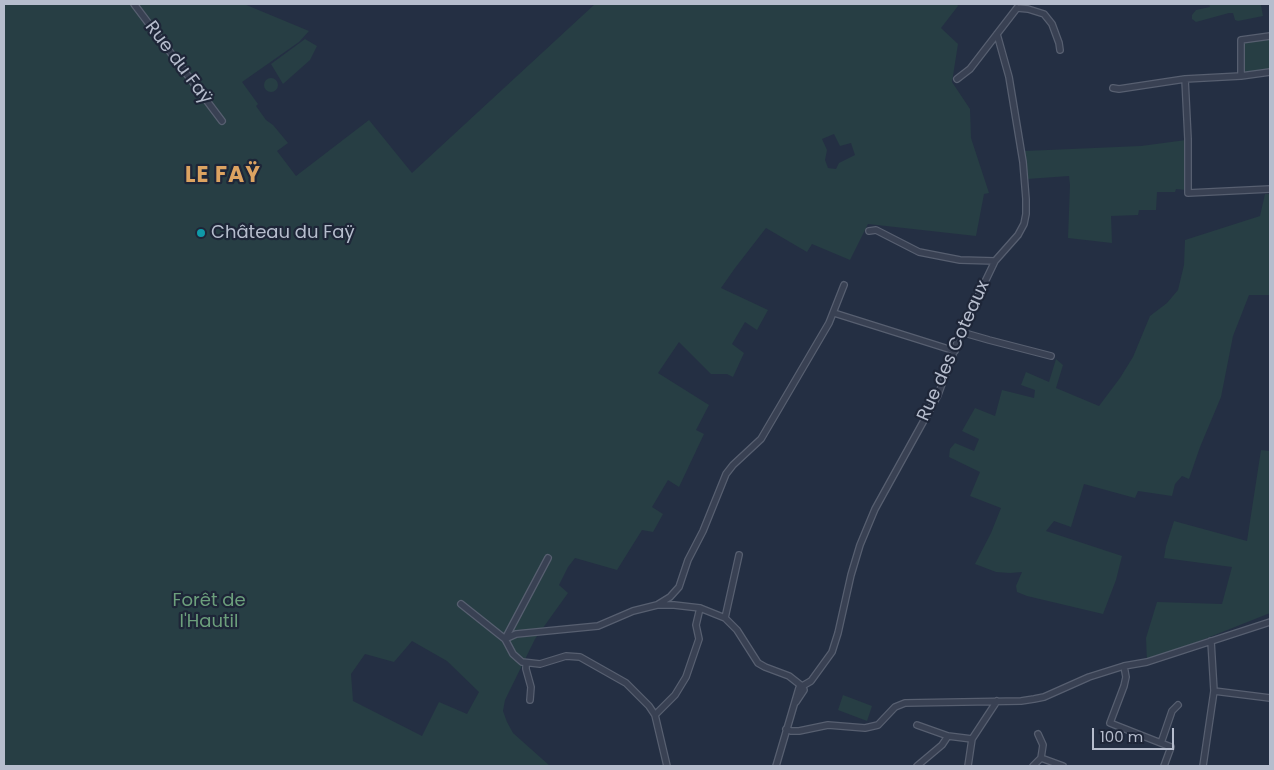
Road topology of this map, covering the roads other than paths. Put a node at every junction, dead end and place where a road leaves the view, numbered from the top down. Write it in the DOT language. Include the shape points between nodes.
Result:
graph roads {
  1 [pos="134,4"];
  2 [pos="1017,6"];
  3 [pos="997,34"];
  4 [pos="1270,36"];
  5 [pos="1060,50"];
  6 [pos="1270,72"];
  7 [pos="1240,76"];
  8 [pos="957,79"];
  9 [pos="1184,79"];
  10 [pos="1112,88"];
  11 [pos="222,121"];
  12 [pos="1270,189"];
  13 [pos="869,231"];
  14 [pos="995,261"];
  15 [pos="844,285"];
  16 [pos="834,312"];
  17 [pos="961,332"];
  18 [pos="955,351"];
  19 [pos="1051,356"];
  20 [pos="739,555"];
  21 [pos="548,558"];
  22 [pos="461,604"];
  23 [pos="657,605"];
  24 [pos="700,608"];
  25 [pos="725,618"];
  26 [pos="1270,622"];
  27 [pos="505,639"];
  28 [pos="1212,642"];
  29 [pos="526,664"];
  30 [pos="1124,666"];
  31 [pos="803,687"];
  32 [pos="1214,691"];
  33 [pos="1270,698"];
  34 [pos="530,700"];
  35 [pos="997,701"];
  36 [pos="1178,705"];
  37 [pos="655,715"];
  38 [pos="917,725"];
  39 [pos="786,729"];
  40 [pos="1038,734"];
  41 [pos="948,736"];
  42 [pos="972,739"];
  43 [pos="1160,743"];
  44 [pos="1041,758"];
  45 [pos="667,766"];
  46 [pos="776,766"];
  47 [pos="917,766"];
  48 [pos="968,766"];
  49 [pos="1033,766"];
  50 [pos="1064,766"];
  51 [pos="1164,766"];
  52 [pos="1204,766"];
  1 -- 11 [label="street, Rue du Faÿ"];
  2 -- 3 [label="street"];
  2 -- 5 [label="street" via="1044,14 1055,32"];
  3 -- 8 [label="street" via="970,69"];
  3 -- 14 [label="street, Rue des Coteaux" via="1017,118 1026,214 1018,234"];
  4 -- 7 [label="street" via="1241,40"];
  6 -- 7 [label="street"];
  7 -- 9 [label="street"];
  9 -- 10 [label="street"];
  9 -- 12 [label="street" via="1188,194"];
  13 -- 14 [label="street" via="876,230 919,252 960,260"];
  14 -- 17 [label="street, Rue des Coteaux"];
  15 -- 16 [label="street"];
  16 -- 18 [label="street"];
  16 -- 23 [label="street" via="762,439 726,474 679,587"];
  17 -- 18 [label="street, Rue des Coteaux"];
  17 -- 19 [label="street"];
  18 -- 31 [label="street, Rue des Coteaux" via="938,395 860,545 832,652 814,678"];
  20 -- 25 [label="street"];
  21 -- 27 [label="street"];
  22 -- 27 [label="street"];
  23 -- 24 [label="street"];
  23 -- 27 [label="street" via="598,626 516,634"];
  24 -- 25 [label="street"];
  24 -- 37 [label="street" via="696,625 699,639 683,684"];
  25 -- 31 [label="street" via="737,630 758,663 789,676"];
  26 -- 28 [label="street"];
  27 -- 29 [label="street" via="513,654"];
  28 -- 30 [label="street"];
  28 -- 32 [label="street"];
  29 -- 34 [label="street"];
  29 -- 37 [label="street" via="540,664 566,656 580,657 631,687"];
  30 -- 35 [label="street" via="1044,697"];
  30 -- 43 [label="street" via="1124,686 1110,722"];
  31 -- 39 [label="street, Rue des Coteaux" via="799,688"];
  32 -- 33 [label="street"];
  32 -- 52 [label="street"];
  35 -- 39 [label="street" via="905,703 878,725 865,728 828,725 799,731"];
  35 -- 42 [label="street"];
  36 -- 43 [label="street" via="1172,711"];
  37 -- 45 [label="street"];
  38 -- 41 [label="street"];
  39 -- 46 [label="street, Rue des Coteaux"];
  40 -- 44 [label="street" via="1043,745"];
  41 -- 42 [label="street"];
  41 -- 47 [label="street"];
  42 -- 48 [label="street"];
  43 -- 51 [label="street" via="1171,747"];
  44 -- 49 [label="street"];
  44 -- 50 [label="street"];
}
